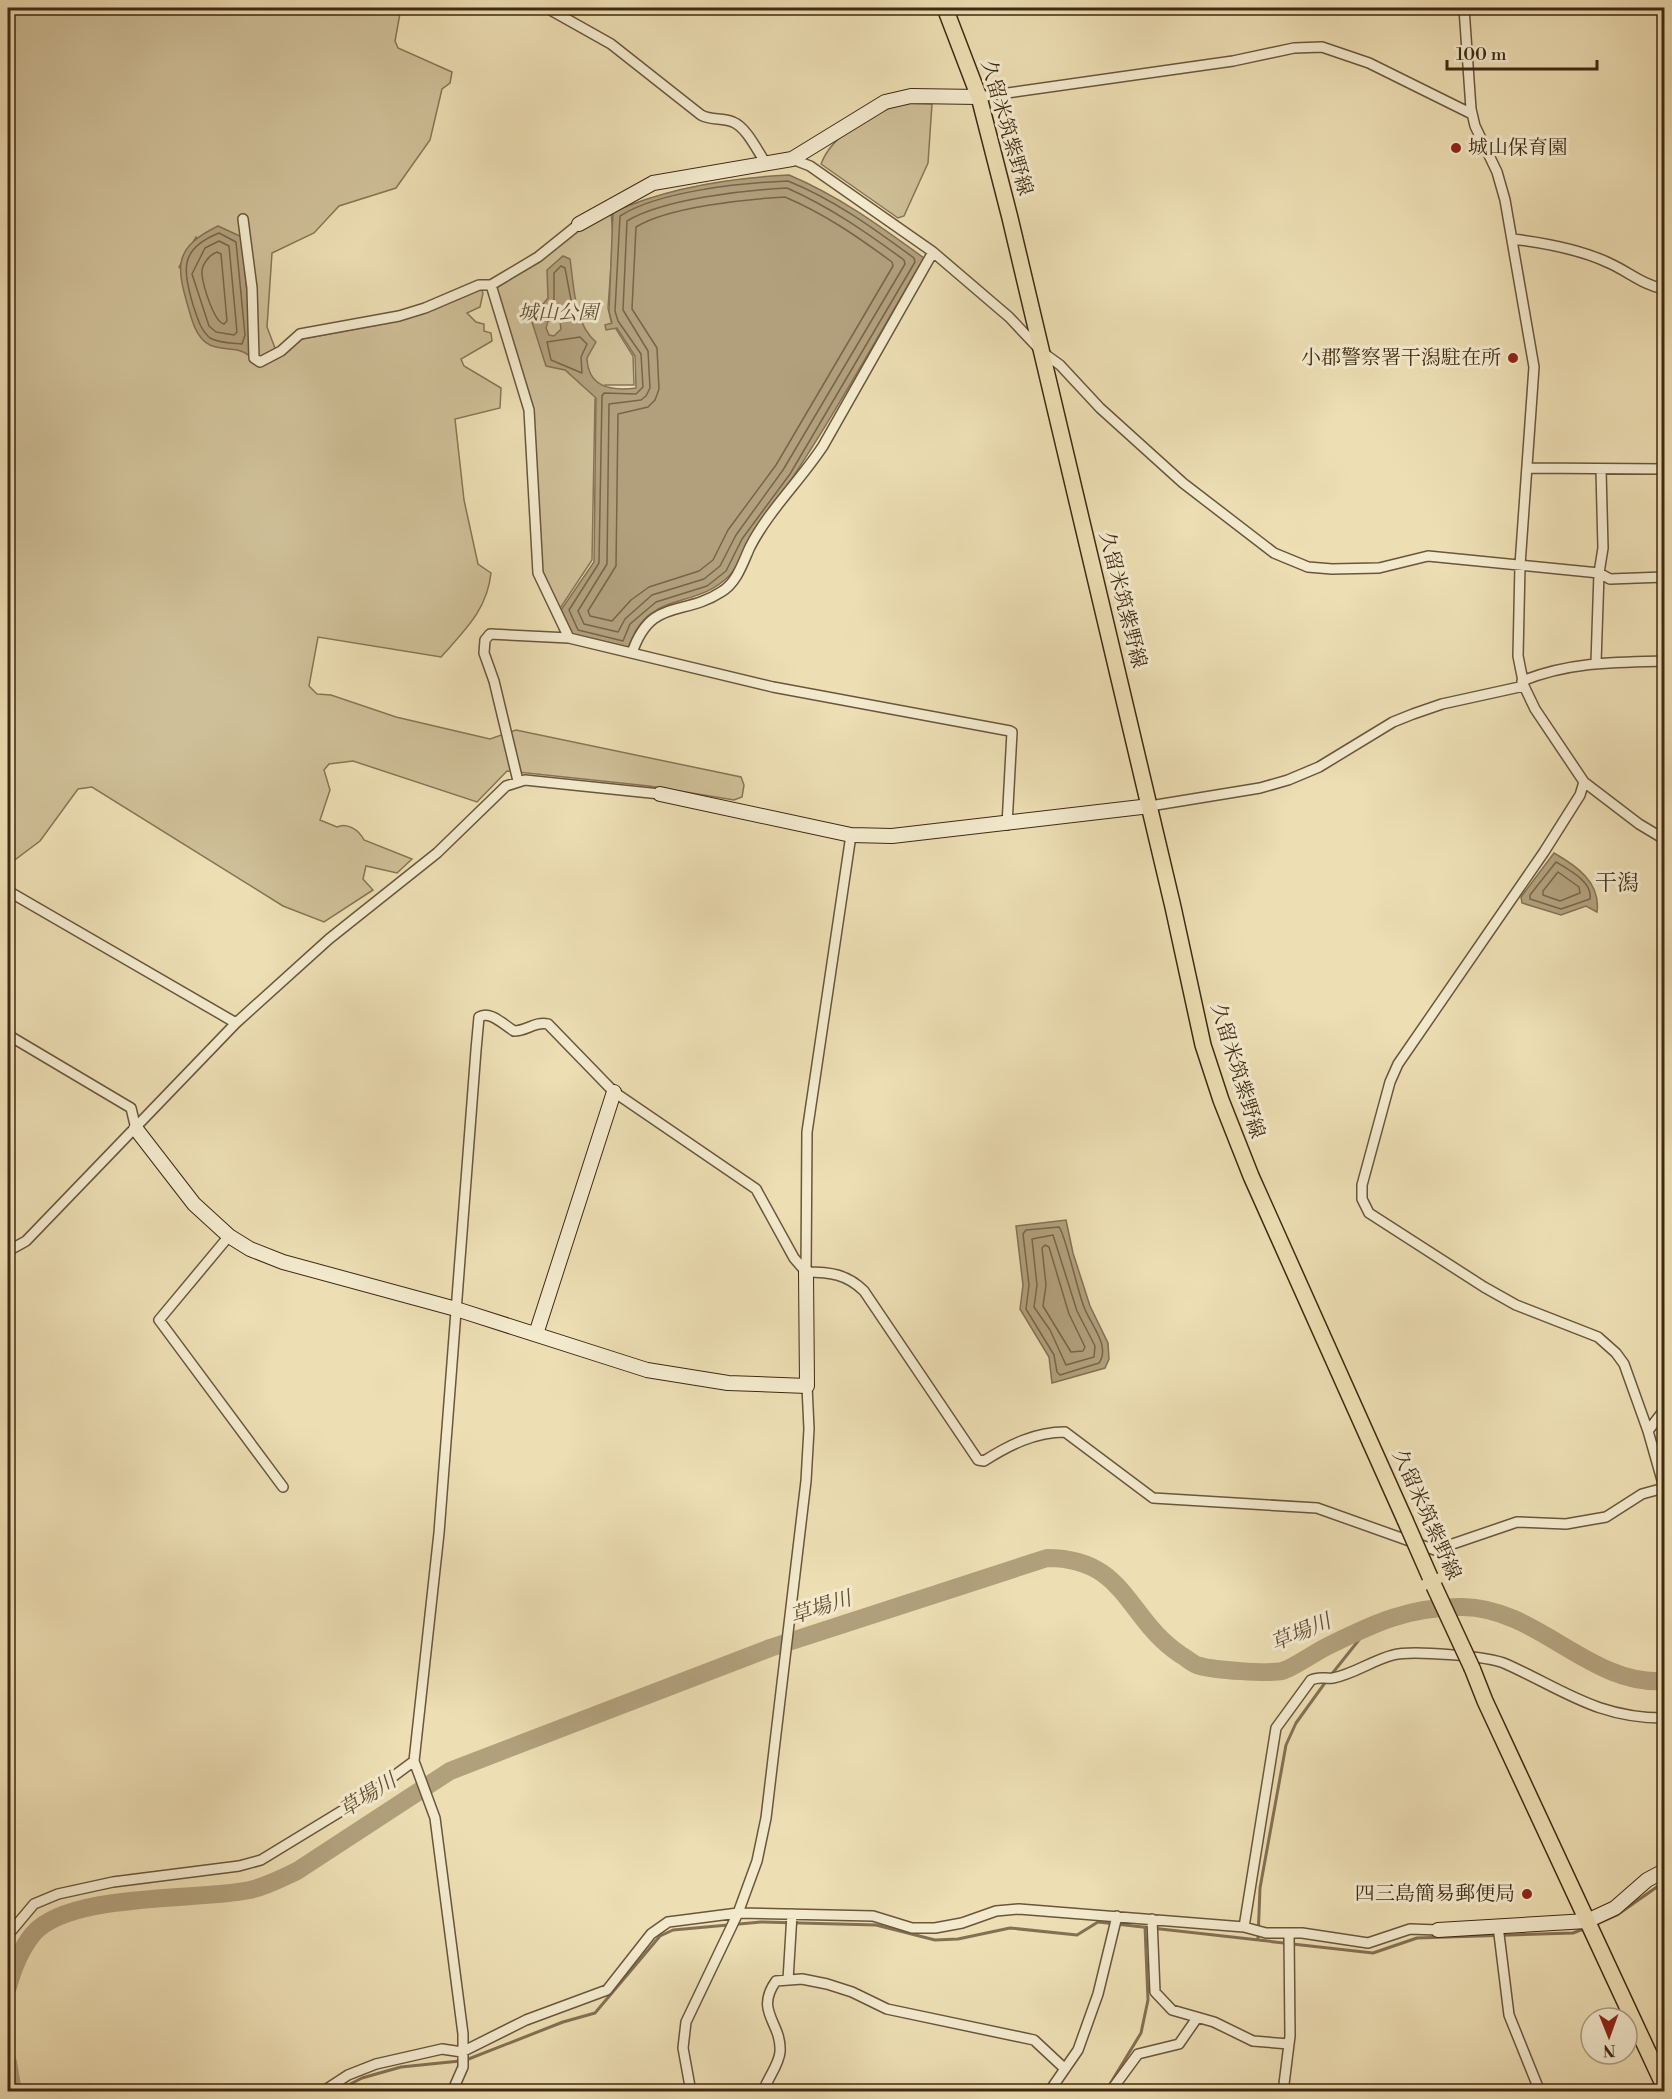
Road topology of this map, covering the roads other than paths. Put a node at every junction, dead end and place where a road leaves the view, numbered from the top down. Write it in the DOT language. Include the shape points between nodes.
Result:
graph roads {
  1 [pos="547,8"];
  2 [pos="945,8"];
  3 [pos="1464,8"];
  4 [pos="979,97"];
  5 [pos="1472,114"];
  6 [pos="792,159"];
  7 [pos="765,162"];
  8 [pos="243,219"];
  9 [pos="579,224"];
  10 [pos="1513,239"];
  11 [pos="933,252"];
  12 [pos="491,285"];
  13 [pos="1665,290"];
  14 [pos="1042,352"];
  15 [pos="1528,468"];
  16 [pos="1665,469"];
  17 [pos="1601,470"];
  18 [pos="1520,565"];
  19 [pos="1599,573"];
  20 [pos="1665,577"];
  21 [pos="569,638"];
  22 [pos="632,653"];
  23 [pos="1665,661"];
  24 [pos="1596,663"];
  25 [pos="1523,684"];
  26 [pos="518,781"];
  27 [pos="1584,782"];
  28 [pos="660,794"];
  29 [pos="1150,806"];
  30 [pos="1007,825"];
  31 [pos="851,835"];
  32 [pos="1665,839"];
  33 [pos="8,891"];
  34 [pos="236,1023"];
  35 [pos="8,1035"];
  36 [pos="614,1092"];
  37 [pos="136,1129"];
  38 [pos="229,1236"];
  39 [pos="8,1251"];
  40 [pos="806,1272"];
  41 [pos="456,1309"];
  42 [pos="536,1334"];
  43 [pos="807,1386"];
  44 [pos="1665,1410"];
  45 [pos="1648,1431"];
  46 [pos="283,1487"];
  47 [pos="1665,1487"];
  48 [pos="1665,1718"];
  49 [pos="414,1761"];
  50 [pos="1665,1871"];
  51 [pos="738,1913"];
  52 [pos="792,1914"];
  53 [pos="1117,1916"];
  54 [pos="1152,1919"];
  55 [pos="1587,1921"];
  56 [pos="1244,1926"];
  57 [pos="1498,1926"];
  58 [pos="1438,1930"];
  59 [pos="1289,1934"];
  60 [pos="8,1935"];
  61 [pos="788,1980"];
  62 [pos="1197,2018"];
  63 [pos="1289,2044"];
  64 [pos="462,2052"];
  65 [pos="1064,2068"];
  66 [pos="1665,2086"];
  67 [pos="322,2091"];
  68 [pos="452,2091"];
  69 [pos="692,2091"];
  70 [pos="763,2091"];
  71 [pos="1049,2091"];
  72 [pos="1110,2091"];
  73 [pos="1283,2091"];
  74 [pos="1540,2091"];
  1 -- 7 [label="street" via="611,44 709,120 732,121"];
  2 -- 4 [label="main road, 久留米筑紫野線"];
  3 -- 5 [label="street"];
  4 -- 5 [label="street" via="1233,61 1294,48 1322,47 1369,63"];
  4 -- 6 [label="street" via="911,96 885,102"];
  4 -- 14 [label="main road, 久留米筑紫野線"];
  5 -- 10 [label="street" via="1497,172"];
  6 -- 7 [label="street"];
  6 -- 11 [label="street" via="810,166"];
  7 -- 9 [label="street" via="653,183"];
  8 -- 12 [label="street" via="254,358 260,362 281,351 300,334 399,316 479,285"];
  9 -- 12 [label="street" via="538,257"];
  10 -- 13 [label="street" via="1608,262 1651,287"];
  10 -- 15 [label="street" via="1534,367"];
  11 -- 14 [label="street" via="1009,317"];
  11 -- 22 [label="street" via="823,446 765,523 736,577 722,592 654,617 638,637"];
  12 -- 21 [label="street" via="529,410 538,573"];
  14 -- 18 [label="street" via="1183,483 1266,547 1292,562 1308,567 1379,568 1428,556"];
  14 -- 29 [label="main road, 久留米筑紫野線"];
  15 -- 17 [label="street"];
  15 -- 18 [label="street"];
  16 -- 17 [label="street"];
  17 -- 19 [label="street" via="1603,548"];
  18 -- 19 [label="street"];
  18 -- 25 [label="street" via="1518,656"];
  19 -- 20 [label="street" via="1610,579"];
  19 -- 24 [label="street"];
  21 -- 22 [label="street"];
  21 -- 26 [label="street" via="489,634 485,640 484,653"];
  22 -- 30 [label="street" via="773,687 1010,731"];
  23 -- 24 [label="street"];
  24 -- 25 [label="street" via="1546,672"];
  25 -- 27 [label="street" via="1535,709"];
  25 -- 29 [label="street" via="1442,704 1393,722 1319,767 1288,780"];
  26 -- 28 [label="street"];
  26 -- 34 [label="street" via="507,786 437,853 329,939"];
  27 -- 32 [label="street"];
  27 -- 45 [label="street" via="1544,852 1398,1065 1365,1175 1362,1200 1369,1213 1484,1287 1516,1305 1598,1337 1624,1364"];
  28 -- 31 [label="street"];
  29 -- 30 [label="street"];
  29 -- 55 [label="main road, 久留米筑紫野線, bridge" via="1203,1045 1221,1100 1251,1176 1485,1701"];
  30 -- 31 [label="street" via="910,835"];
  31 -- 40 [label="street" via="807,1132"];
  33 -- 34 [label="street"];
  34 -- 37 [label="street"];
  35 -- 37 [label="street" via="131,1108"];
  36 -- 40 [label="street" via="756,1188"];
  36 -- 41 [label="street" via="548,1024 514,1031 489,1014 479,1017"];
  36 -- 42 [label="street"];
  37 -- 38 [label="street" via="194,1204"];
  37 -- 39 [label="street" via="26,1241"];
  38 -- 41 [label="street" via="283,1262"];
  38 -- 46 [label="street" via="159,1320"];
  40 -- 43 [label="street"];
  40 -- 47 [label="street" via="838,1274 852,1279 864,1290 978,1460 984,1461 1012,1443 1065,1432 1154,1498 1317,1508 1435,1550 1517,1522 1566,1524 1606,1517 1642,1494"];
  41 -- 42 [label="street"];
  41 -- 49 [label="street" via="439,1533"];
  42 -- 43 [label="street" via="647,1370 728,1383"];
  43 -- 51 [label="street" via="806,1481 766,1818 757,1861"];
  44 -- 45 [label="street"];
  45 -- 47 [label="street"];
  48 -- 56 [label="street" via="1640,1718 1591,1706 1503,1662 1415,1652 1390,1655 1332,1678 1311,1680 1276,1728"];
  49 -- 60 [label="street" via="371,1793 261,1860 58,1894 34,1904"];
  49 -- 64 [label="street" via="435,1818 463,2034"];
  50 -- 55 [label="street" via="1647,1880 1615,1908"];
  51 -- 52 [label="street"];
  51 -- 64 [label="street" via="668,1922 651,1934 607,1990 526,2020"];
  51 -- 69 [label="street" via="686,2022 683,2048"];
  52 -- 53 [label="street" via="873,1916 912,1928 935,1928 996,1911 1019,1909"];
  52 -- 61 [label="street"];
  53 -- 54 [label="street"];
  53 -- 65 [label="street" via="1098,1994 1078,2050"];
  54 -- 56 [label="street"];
  54 -- 62 [label="street" via="1155,1992 1172,2010"];
  55 -- 57 [label="street"];
  55 -- 66 [label="main road, 久留米筑紫野線"];
  56 -- 59 [label="street" via="1266,1933"];
  57 -- 58 [label="street"];
  57 -- 74 [label="street" via="1509,2016"];
  58 -- 59 [label="street" via="1410,1929 1368,1943"];
  59 -- 63 [label="street"];
  61 -- 65 [label="street" via="827,1984 887,2009 1034,2040"];
  61 -- 70 [label="street" via="776,1981 767,2001 767,2014 780,2039 780,2055"];
  62 -- 63 [label="street" via="1253,2041"];
  62 -- 72 [label="street" via="1179,2044 1138,2054"];
  63 -- 73 [label="street"];
  64 -- 67 [label="street" via="442,2049 387,2061 348,2075"];
  64 -- 68 [label="street" via="463,2067"];
  65 -- 71 [label="street"];
}
